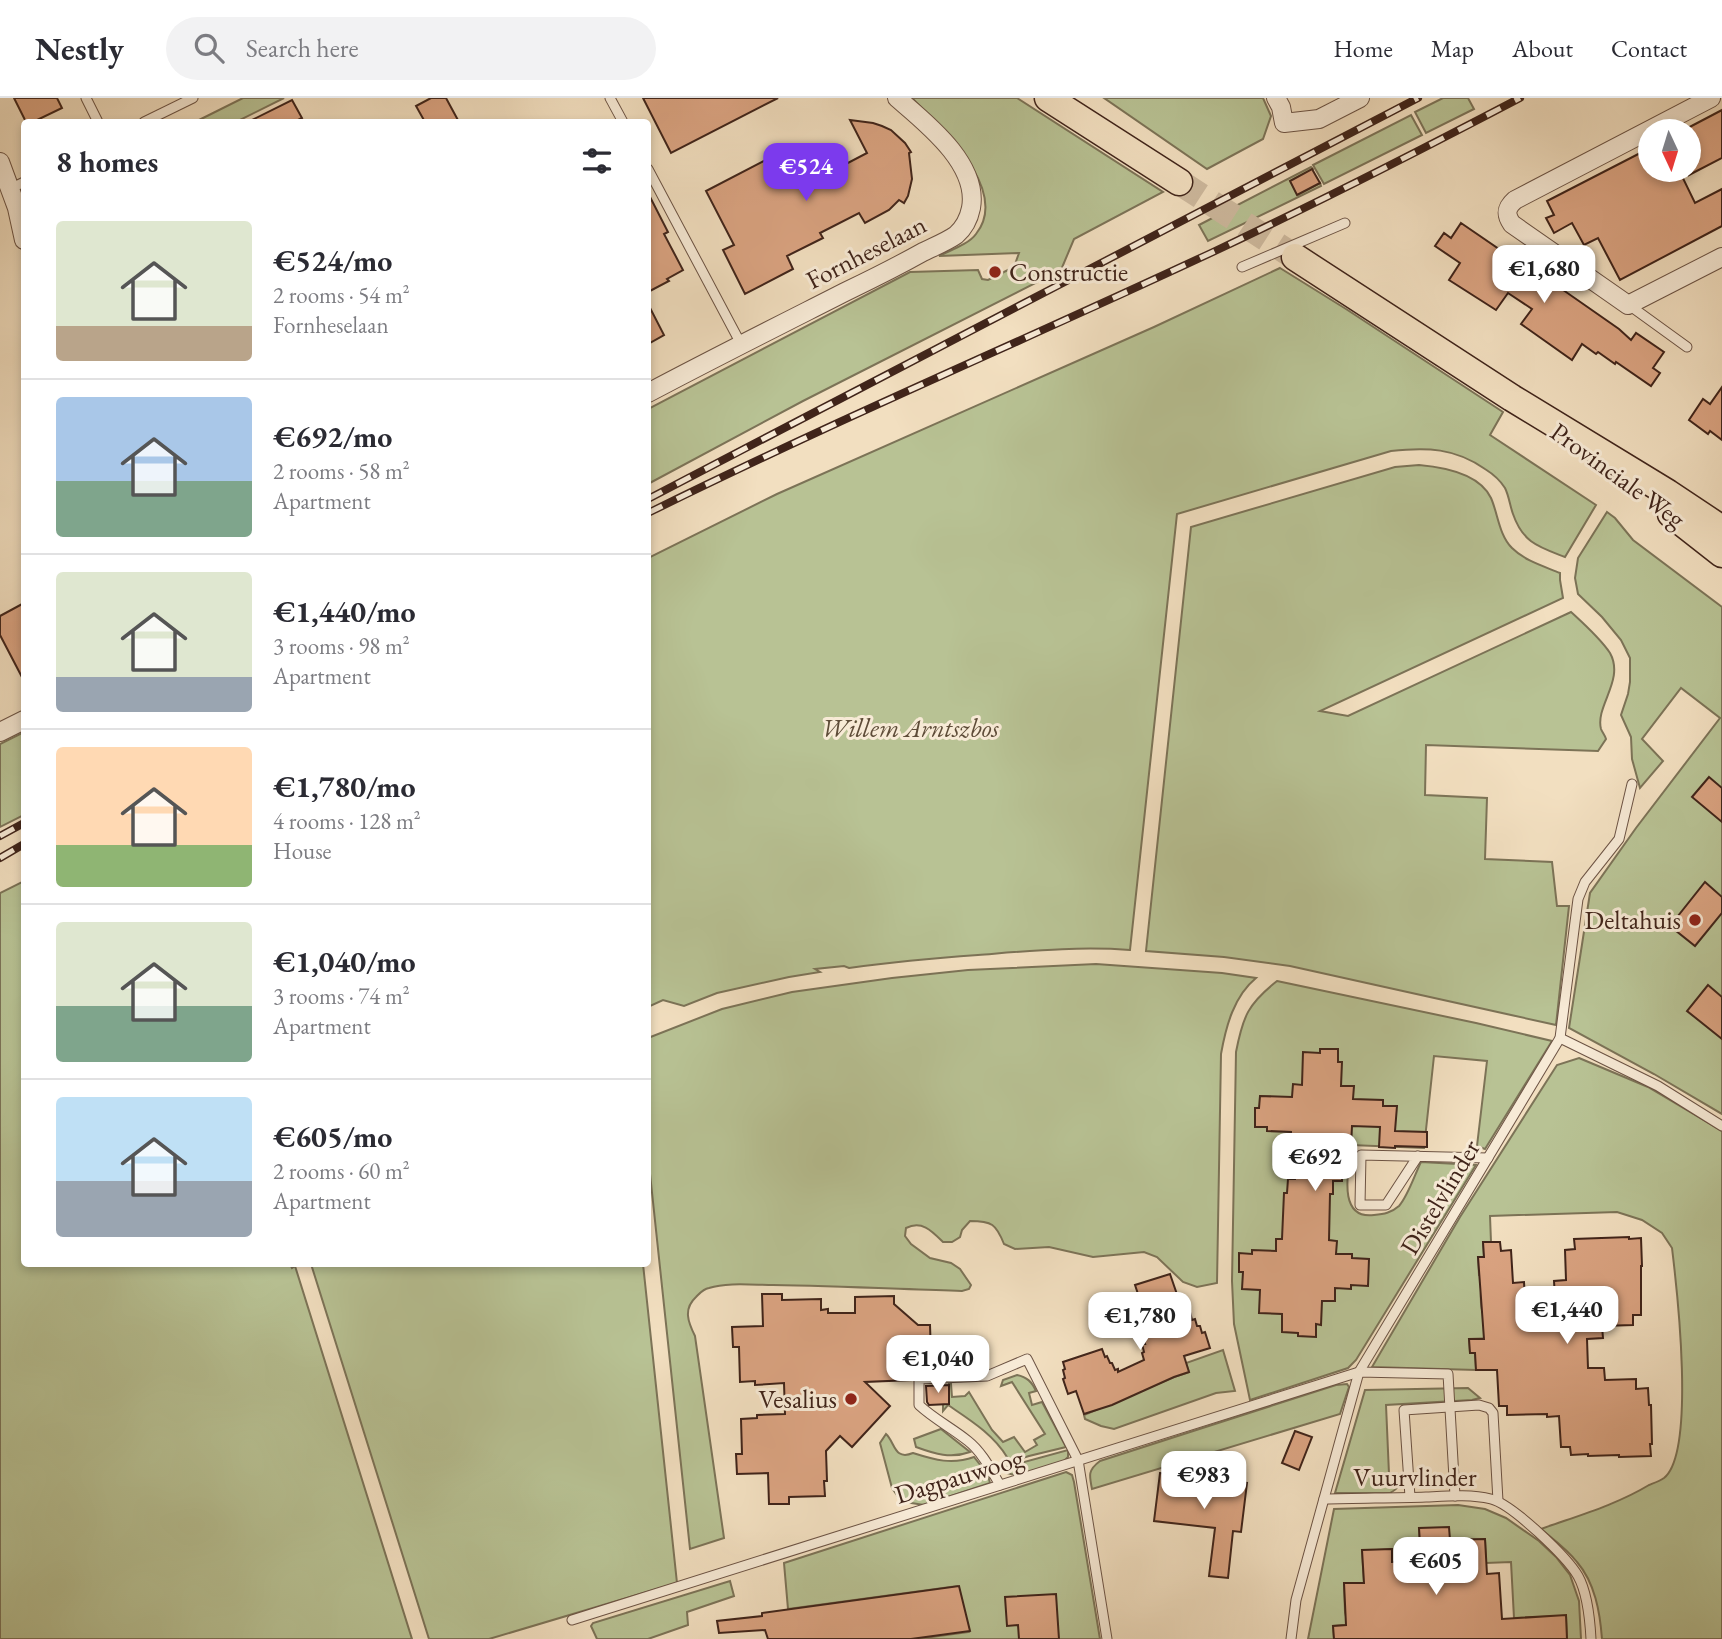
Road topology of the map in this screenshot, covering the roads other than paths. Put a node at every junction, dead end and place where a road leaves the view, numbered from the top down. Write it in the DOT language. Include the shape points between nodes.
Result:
graph roads {
  1 [pos="86,98"];
  2 [pos="193,98"];
  3 [pos="610,98"];
  4 [pos="897,98"];
  5 [pos="1048,98"];
  6 [pos="1276,98"];
  7 [pos="1360,98"];
  8 [pos="1711,98"];
  9 [pos="97,119"];
  10 [pos="150,119"];
  11 [pos="621,119"];
  12 [pos="0,162"];
  13 [pos="651,175"];
  14 [pos="1179,182"];
  15 [pos="17,186"];
  16 [pos="1345,223"];
  17 [pos="21,226"];
  18 [pos="1295,257"];
  19 [pos="1722,257"];
  20 [pos="1242,267"];
  21 [pos="1629,305"];
  22 [pos="741,344"];
  23 [pos="1687,347"];
  24 [pos="651,391"];
  25 [pos="1512,398"];
  26 [pos="1722,529"];
  27 [pos="1722,554"];
  28 [pos="21,722"];
  29 [pos="0,732"];
  30 [pos="1632,784"];
  31 [pos="1560,1038"];
  32 [pos="1722,1126"];
  33 [pos="1418,1156"];
  34 [pos="1488,1158"];
  35 [pos="1359,1372"];
  36 [pos="1450,1407"];
  37 [pos="1078,1460"];
  38 [pos="1000,1485"];
  39 [pos="1455,1496"];
  40 [pos="1410,1497"];
  41 [pos="1324,1499"];
  42 [pos="1498,1501"];
  43 [pos="572,1620"];
  44 [pos="1107,1639"];
  45 [pos="1291,1639"];
  46 [pos="1591,1639"];
  1 -- 9 [label="lane"];
  2 -- 10 [label="lane"];
  3 -- 11 [label="lane"];
  4 -- 22 [label="street, Fornheselaan" via="950,149 968,176 972,199 965,225 894,268"];
  5 -- 14 [label="main road"];
  6 -- 7 [label="street" via="1284,123 1319,119"];
  8 -- 21 [label="street" via="1515,200 1507,211 1512,224"];
  12 -- 15 [label="street"];
  13 -- 22 [label="lane"];
  15 -- 17 [label="street"];
  16 -- 20 [label="lane"];
  18 -- 25 [label="main road, Provinciale Weg"];
  19 -- 21 [label="street"];
  21 -- 23 [label="lane"];
  22 -- 24 [label="street, Fornheselaan"];
  25 -- 26 [label="main road, Provinciale Weg"];
  25 -- 27 [label="main road, Provinciale Weg"];
  28 -- 29 [label="street"];
  30 -- 31 [label="lane, Distelvlinder" via="1619,839 1584,883 1578,899"];
  31 -- 32 [label="lane" via="1658,1086"];
  31 -- 34 [label="lane, Distelvlinder"];
  33 -- 33 [label="lane" via="1361,1155 1360,1205 1386,1205"];
  33 -- 34 [label="lane"];
  34 -- 35 [label="lane, Distelvlinder"];
  35 -- 36 [label="lane, Dagpauwoog" via="1448,1374"];
  35 -- 37 [label="lane, Dagpauwoog"];
  35 -- 41 [label="lane, Distelvlinder"];
  36 -- 39 [label="lane"];
  36 -- 40 [label="lane" via="1404,1410"];
  36 -- 42 [label="lane" via="1479,1405 1493,1413"];
  37 -- 38 [label="lane, Dagpauwoog"];
  37 -- 38 [label="lane" via="1027,1359 988,1376 919,1379 919,1405 970,1442"];
  37 -- 44 [label="lane"];
  38 -- 43 [label="lane, Dagpauwoog"];
  39 -- 40 [label="lane, Vuurvlinder"];
  39 -- 42 [label="lane, Vuurvlinder"];
  40 -- 41 [label="lane, Vuurvlinder"];
  41 -- 45 [label="lane, Distelvlinder" via="1296,1600"];
  42 -- 46 [label="lane, Vuurvlinder" via="1562,1555 1579,1577"];
}
